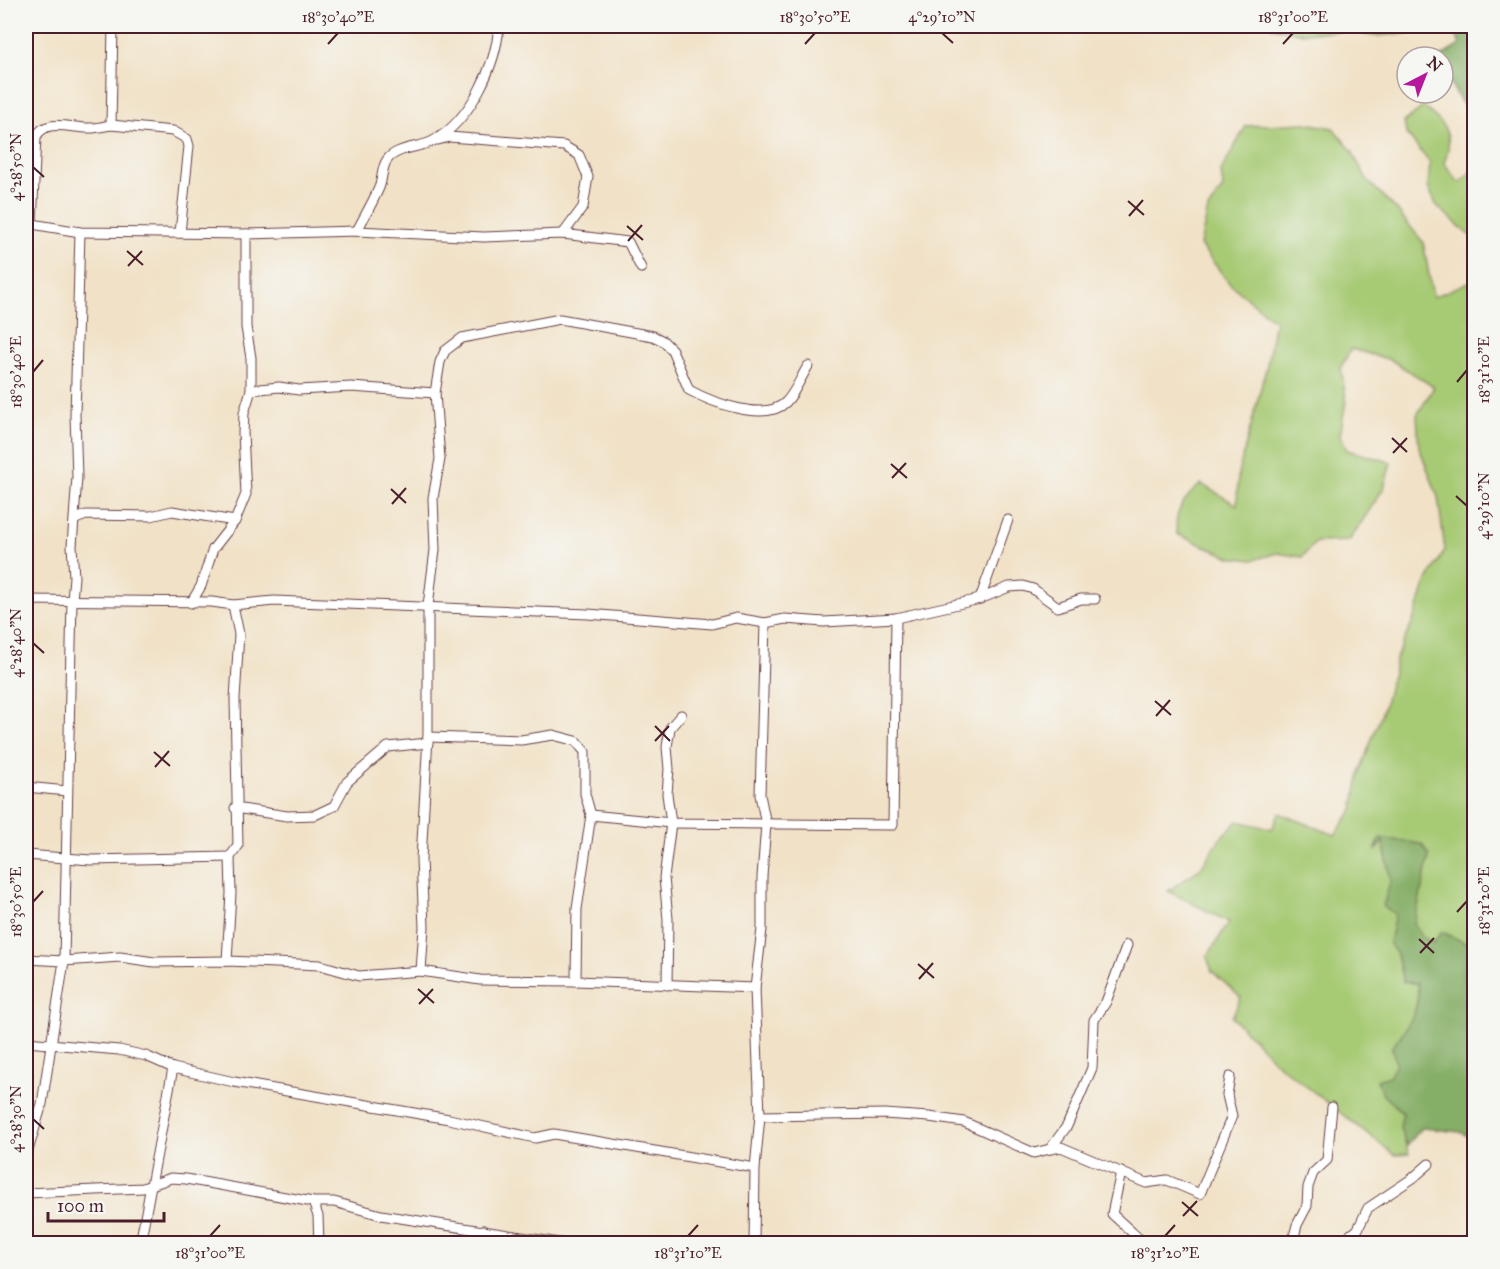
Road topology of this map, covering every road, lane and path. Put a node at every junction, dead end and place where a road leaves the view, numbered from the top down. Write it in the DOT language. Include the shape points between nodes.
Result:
graph roads {
  1 [pos="113,26"];
  2 [pos="499,26"];
  3 [pos="111,125"];
  4 [pos="432,142"];
  5 [pos="29,224"];
  6 [pos="357,231"];
  7 [pos="80,232"];
  8 [pos="180,233"];
  9 [pos="246,234"];
  10 [pos="563,234"];
  11 [pos="641,268"];
  12 [pos="808,366"];
  13 [pos="251,390"];
  14 [pos="435,393"];
  15 [pos="76,519"];
  16 [pos="1008,520"];
  17 [pos="235,521"];
  18 [pos="980,599"];
  19 [pos="1095,599"];
  20 [pos="26,600"];
  21 [pos="72,600"];
  22 [pos="191,603"];
  23 [pos="233,605"];
  24 [pos="428,606"];
  25 [pos="896,618"];
  26 [pos="765,623"];
  27 [pos="681,715"];
  28 [pos="428,740"];
  29 [pos="26,787"];
  30 [pos="67,791"];
  31 [pos="235,808"];
  32 [pos="591,815"];
  33 [pos="671,824"];
  34 [pos="766,824"];
  35 [pos="26,855"];
  36 [pos="230,857"];
  37 [pos="65,858"];
  38 [pos="1126,945"];
  39 [pos="26,959"];
  40 [pos="64,961"];
  41 [pos="227,961"];
  42 [pos="421,971"];
  43 [pos="576,981"];
  44 [pos="667,984"];
  45 [pos="755,988"];
  46 [pos="26,1042"];
  47 [pos="53,1044"];
  48 [pos="173,1068"];
  49 [pos="1230,1077"];
  50 [pos="1332,1107"];
  51 [pos="760,1116"];
  52 [pos="1050,1149"];
  53 [pos="26,1157"];
  54 [pos="1430,1164"];
  55 [pos="755,1168"];
  56 [pos="1121,1172"];
  57 [pos="151,1185"];
  58 [pos="26,1193"];
  59 [pos="313,1202"];
  60 [pos="483,1230"];
  61 [pos="1351,1234"];
  62 [pos="140,1244"];
  63 [pos="319,1244"];
  64 [pos="480,1244"];
  65 [pos="566,1244"];
  66 [pos="754,1244"];
  67 [pos="1145,1244"];
  68 [pos="1292,1244"];
  69 [pos="1342,1244"];
  70 [pos="1363,1244"];
  71 [pos="1421,1244"];
  72 [pos="1432,1244"];
  1 -- 3 [label="street"];
  2 -- 4 [label="street" via="489,72 478,92"];
  3 -- 5 [label="street" via="51,125 39,131"];
  3 -- 8 [label="street" via="173,131 187,139"];
  4 -- 6 [label="street" via="386,160 380,188"];
  4 -- 10 [label="street" via="449,137 573,149 588,177 583,207"];
  5 -- 7 [label="street"];
  6 -- 9 [label="street"];
  6 -- 10 [label="street" via="484,237"];
  7 -- 8 [label="street"];
  7 -- 15 [label="street"];
  8 -- 9 [label="street"];
  9 -- 13 [label="street"];
  10 -- 11 [label="street" via="628,242"];
  12 -- 14 [label="street" via="786,402 774,410 743,409 689,390 672,350 653,336 560,319 476,334 453,343 440,362"];
  13 -- 14 [label="street" via="351,387"];
  13 -- 17 [label="street" via="243,433 246,494"];
  14 -- 24 [label="street" via="440,459 433,498 435,550"];
  15 -- 17 [label="street" via="95,515 150,516 172,511"];
  15 -- 21 [label="street"];
  16 -- 18 [label="street"];
  17 -- 22 [label="street" via="213,549"];
  18 -- 19 [label="street" via="1009,586 1033,589 1058,607"];
  18 -- 25 [label="street"];
  20 -- 21 [label="street"];
  21 -- 22 [label="street"];
  21 -- 30 [label="street"];
  22 -- 23 [label="street"];
  23 -- 24 [label="street" via="274,601"];
  23 -- 31 [label="street" via="239,634"];
  24 -- 26 [label="street" via="712,624 736,618"];
  24 -- 28 [label="street"];
  25 -- 26 [label="street" via="824,622 785,619"];
  25 -- 34 [label="street" via="893,825"];
  26 -- 34 [label="street" via="760,795"];
  27 -- 33 [label="street" via="670,728 667,747"];
  28 -- 31 [label="street" via="388,747 347,782 334,806 315,815 287,816"];
  28 -- 32 [label="street" via="521,740 553,735 576,741 585,752 585,794"];
  28 -- 42 [label="street" via="421,859"];
  29 -- 30 [label="street"];
  30 -- 37 [label="street"];
  31 -- 36 [label="street" via="238,846"];
  32 -- 33 [label="street"];
  32 -- 43 [label="street" via="577,909"];
  33 -- 34 [label="street"];
  33 -- 44 [label="street" via="664,878"];
  34 -- 45 [label="street" via="762,929"];
  35 -- 37 [label="street"];
  36 -- 37 [label="street"];
  36 -- 41 [label="street"];
  37 -- 40 [label="street"];
  38 -- 52 [label="street" via="1106,1002 1094,1020 1092,1068 1067,1126"];
  39 -- 40 [label="street"];
  40 -- 41 [label="street" via="120,957 154,962"];
  40 -- 47 [label="street"];
  41 -- 42 [label="street" via="320,965 359,976"];
  42 -- 43 [label="street" via="480,980"];
  43 -- 44 [label="street"];
  44 -- 45 [label="street"];
  45 -- 51 [label="street"];
  46 -- 47 [label="street"];
  47 -- 48 [label="street" via="119,1050"];
  47 -- 53 [label="street" via="42,1104"];
  48 -- 55 [label="street" via="536,1138 554,1134"];
  48 -- 57 [label="street"];
  49 -- 56 [label="street" via="1227,1095 1232,1116 1200,1194 1167,1180 1146,1183"];
  50 -- 68 [label="street" via="1327,1160 1313,1173 1307,1206"];
  51 -- 52 [label="street" via="929,1117 964,1122 1034,1153"];
  51 -- 55 [label="street"];
  52 -- 56 [label="street" via="1061,1147"];
  54 -- 61 [label="street" via="1368,1208 1358,1229"];
  55 -- 66 [label="street"];
  56 -- 67 [label="street" via="1112,1214"];
  57 -- 58 [label="street"];
  57 -- 59 [label="street" via="171,1178 186,1179"];
  57 -- 62 [label="street"];
  59 -- 60 [label="street" via="334,1202 381,1215"];
  59 -- 63 [label="street"];
  60 -- 64 [label="street"];
  60 -- 65 [label="street"];
  61 -- 69 [label="street"];
  61 -- 70 [label="street"];
  71 -- 72 [label="street"];
}
